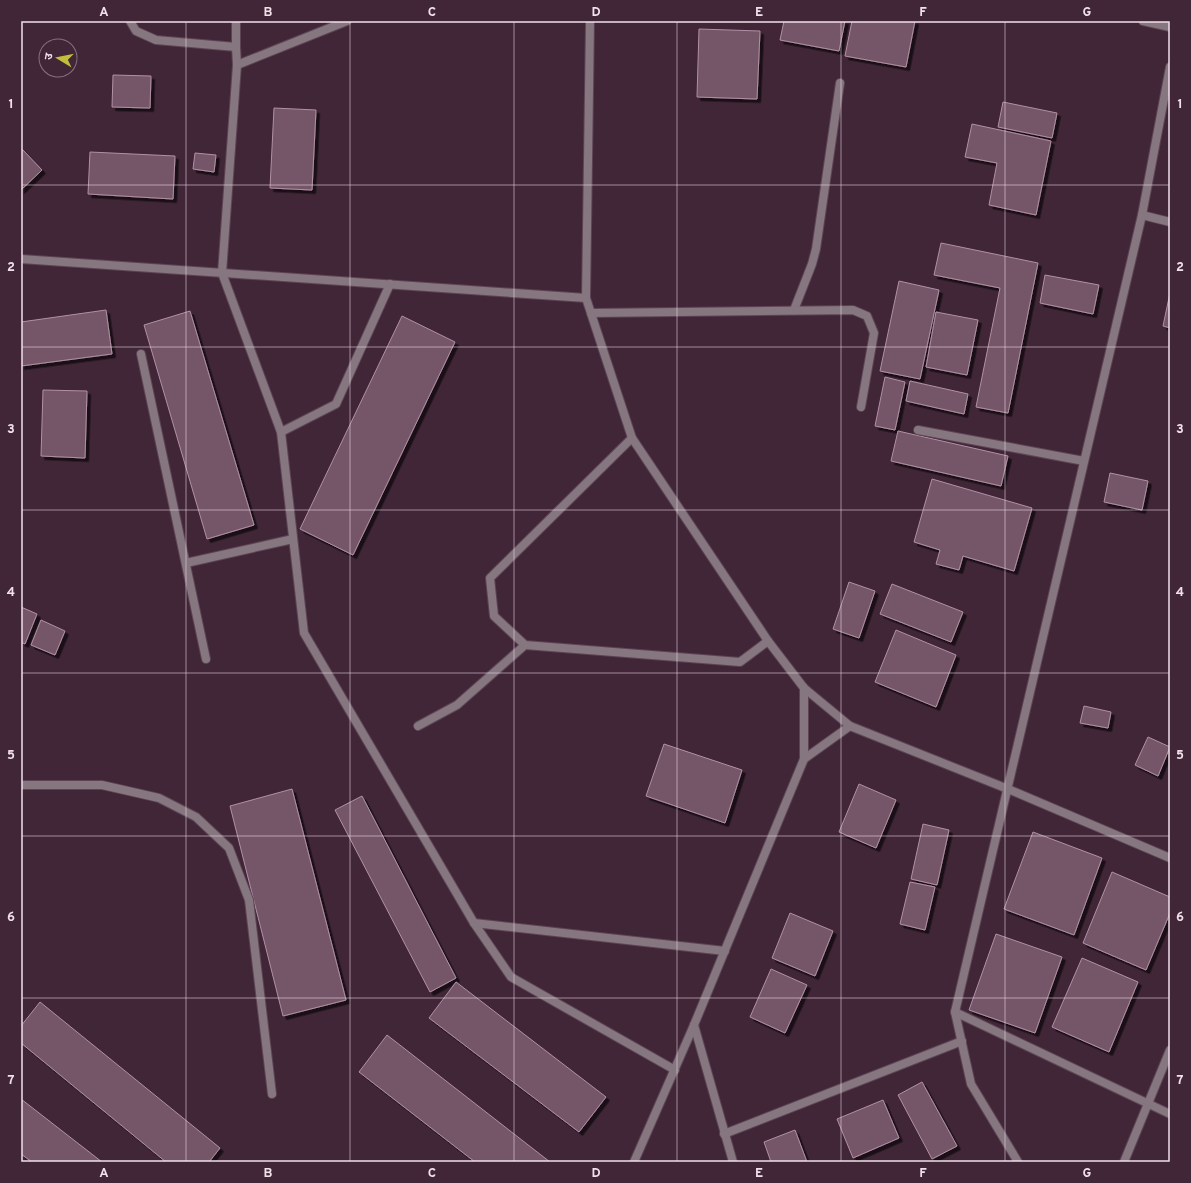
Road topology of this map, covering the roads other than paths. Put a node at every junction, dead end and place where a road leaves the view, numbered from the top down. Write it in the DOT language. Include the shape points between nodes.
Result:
graph roads {
  1 [pos="130,21"];
  2 [pos="236,21"];
  3 [pos="347,21"];
  4 [pos="590,21"];
  5 [pos="1143,21"];
  6 [pos="1170,28"];
  7 [pos="236,47"];
  8 [pos="237,65"];
  9 [pos="1170,67"];
  10 [pos="840,83"];
  11 [pos="1142,215"];
  12 [pos="1170,222"];
  13 [pos="21,259"];
  14 [pos="222,272"];
  15 [pos="390,284"];
  16 [pos="586,298"];
  17 [pos="794,310"];
  18 [pos="591,313"];
  19 [pos="141,354"];
  20 [pos="861,407"];
  21 [pos="918,430"];
  22 [pos="281,432"];
  23 [pos="632,438"];
  24 [pos="1084,461"];
  25 [pos="293,539"];
  26 [pos="186,563"];
  27 [pos="768,641"];
  28 [pos="525,644"];
  29 [pos="206,659"];
  30 [pos="804,688"];
  31 [pos="418,726"];
  32 [pos="850,726"];
  33 [pos="804,759"];
  34 [pos="21,784"];
  35 [pos="1008,789"];
  36 [pos="1170,858"];
  37 [pos="474,923"];
  38 [pos="725,951"];
  39 [pos="955,1012"];
  40 [pos="694,1025"];
  41 [pos="962,1041"];
  42 [pos="1170,1050"];
  43 [pos="675,1070"];
  44 [pos="272,1094"];
  45 [pos="1148,1104"];
  46 [pos="1170,1114"];
  47 [pos="724,1134"];
  48 [pos="634,1162"];
  49 [pos="733,1162"];
  50 [pos="1018,1162"];
  51 [pos="1124,1162"];
  1 -- 7 [label="street" via="136,31 156,40"];
  2 -- 7 [label="street"];
  3 -- 8 [label="street"];
  4 -- 16 [label="street"];
  5 -- 6 [label="street"];
  7 -- 8 [label="street"];
  8 -- 14 [label="street"];
  9 -- 11 [label="street"];
  10 -- 17 [label="street" via="816,249"];
  11 -- 12 [label="street"];
  11 -- 24 [label="street"];
  13 -- 14 [label="street"];
  14 -- 15 [label="street"];
  14 -- 22 [label="street"];
  15 -- 16 [label="street"];
  15 -- 22 [label="street" via="336,404"];
  16 -- 18 [label="street"];
  17 -- 18 [label="street"];
  17 -- 20 [label="street" via="853,310 867,316 874,333"];
  18 -- 23 [label="street"];
  19 -- 26 [label="street"];
  21 -- 24 [label="street"];
  22 -- 25 [label="street"];
  23 -- 27 [label="street"];
  23 -- 28 [label="street" via="490,578 494,616"];
  24 -- 35 [label="street"];
  25 -- 26 [label="street"];
  25 -- 37 [label="street" via="304,633"];
  26 -- 29 [label="street"];
  27 -- 28 [label="street" via="740,662"];
  27 -- 30 [label="street"];
  28 -- 31 [label="street" via="457,705"];
  30 -- 32 [label="street"];
  30 -- 33 [label="street"];
  32 -- 33 [label="street"];
  32 -- 35 [label="street"];
  33 -- 38 [label="street"];
  34 -- 44 [label="street" via="102,785 159,798 196,817 229,848 250,900"];
  35 -- 36 [label="street"];
  35 -- 39 [label="street"];
  37 -- 38 [label="street"];
  37 -- 43 [label="street" via="511,977"];
  38 -- 40 [label="street"];
  39 -- 41 [label="street"];
  39 -- 45 [label="street"];
  40 -- 43 [label="street"];
  40 -- 47 [label="street"];
  41 -- 47 [label="street"];
  41 -- 50 [label="street" via="970,1084"];
  42 -- 45 [label="street"];
  43 -- 48 [label="street"];
  45 -- 46 [label="street"];
  45 -- 51 [label="street"];
  47 -- 49 [label="street"];
}
